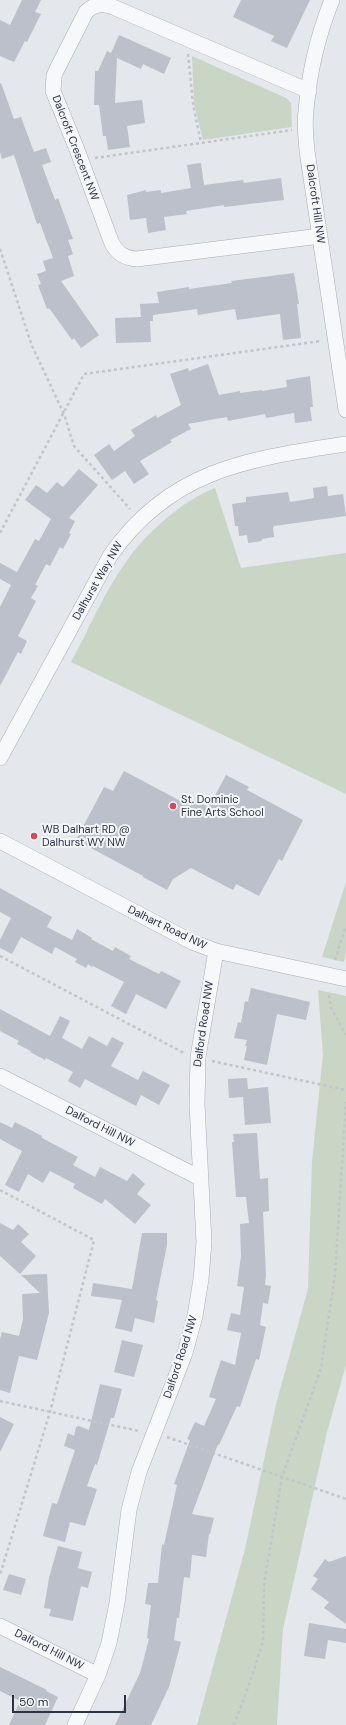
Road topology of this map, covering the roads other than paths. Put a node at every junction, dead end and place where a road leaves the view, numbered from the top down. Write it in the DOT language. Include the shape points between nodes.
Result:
graph roads {
  1 [pos="332,0"];
  2 [pos="309,92"];
  3 [pos="320,236"];
  4 [pos="346,410"];
  5 [pos="346,444"];
  6 [pos="0,758"];
  7 [pos="0,841"];
  8 [pos="216,952"];
  9 [pos="346,979"];
  10 [pos="0,1076"];
  11 [pos="200,1178"];
  12 [pos="0,1626"];
  13 [pos="98,1675"];
  14 [pos="75,1725"];
  1 -- 2 [label="street, Dalcroft Hill NW" via="322,26"];
  2 -- 3 [label="street, Dalcroft Hill NW" via="306,112 307,151"];
  2 -- 3 [label="street, Dalcroft Crescent NW" via="108,5 96,5 86,12 57,69 53,84 55,98 82,160 113,246 125,257 137,259"];
  3 -- 4 [label="street, Dalcroft Hill NW"];
  5 -- 6 [label="street, Dalhurst Way NW" via="232,466 180,489 148,511 129,530 110,556"];
  7 -- 8 [label="street, Dalhart Road NW"];
  8 -- 9 [label="street, Dalhart Road NW"];
  8 -- 11 [label="street, Dalford Road NW" via="198,1057"];
  10 -- 11 [label="street, Dalford Hill NW"];
  11 -- 13 [label="street, Dalford Road NW" via="204,1242 195,1316 184,1353 139,1472 131,1502 117,1604 109,1643"];
  12 -- 13 [label="street, Dalford Hill NW"];
  13 -- 14 [label="street, Dalford Road NW"];
}
